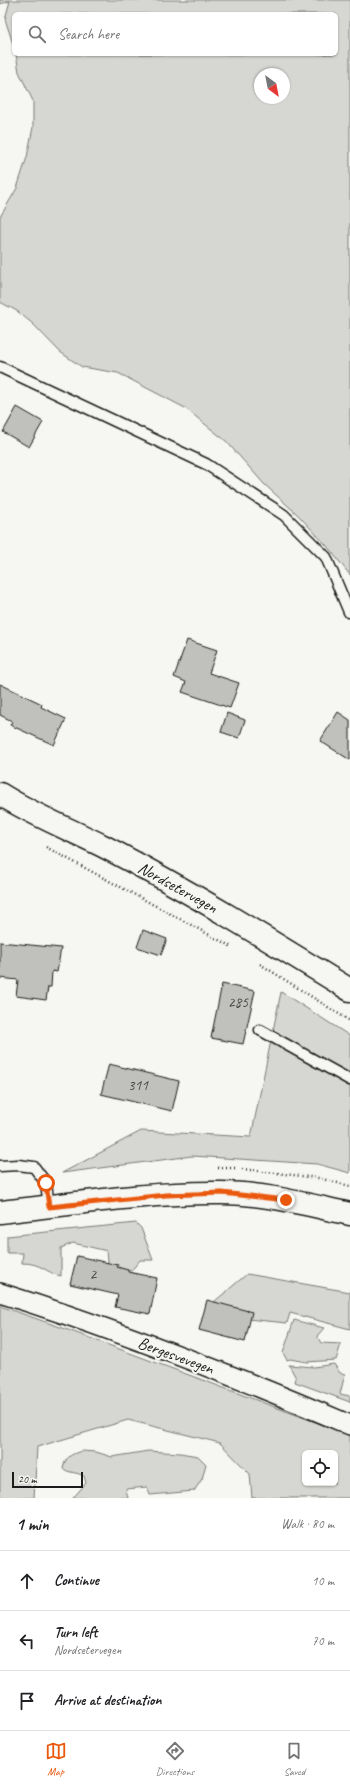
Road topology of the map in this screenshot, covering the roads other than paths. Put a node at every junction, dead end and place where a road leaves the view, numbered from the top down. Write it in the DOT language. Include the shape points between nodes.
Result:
graph roads {
  1 [pos="0,367"];
  2 [pos="349,612"];
  3 [pos="0,794"];
  4 [pos="350,990"];
  5 [pos="260,1030"];
  6 [pos="350,1080"];
  7 [pos="0,1166"];
  8 [pos="49,1207"];
  9 [pos="0,1212"];
  10 [pos="350,1214"];
  11 [pos="0,1294"];
  12 [pos="350,1425"];
  1 -- 2 [label="lane" via="206,464 284,515 326,557"];
  3 -- 4 [label="main road, Nordsetervegen" via="20,807 102,846 233,918"];
  5 -- 6 [label="lane"];
  7 -- 8 [label="lane" via="34,1167 46,1183"];
  8 -- 9 [label="main road"];
  8 -- 10 [label="main road" via="166,1195 222,1193 286,1200"];
  11 -- 12 [label="street, Bergesvevegen" via="164,1350"];
}
